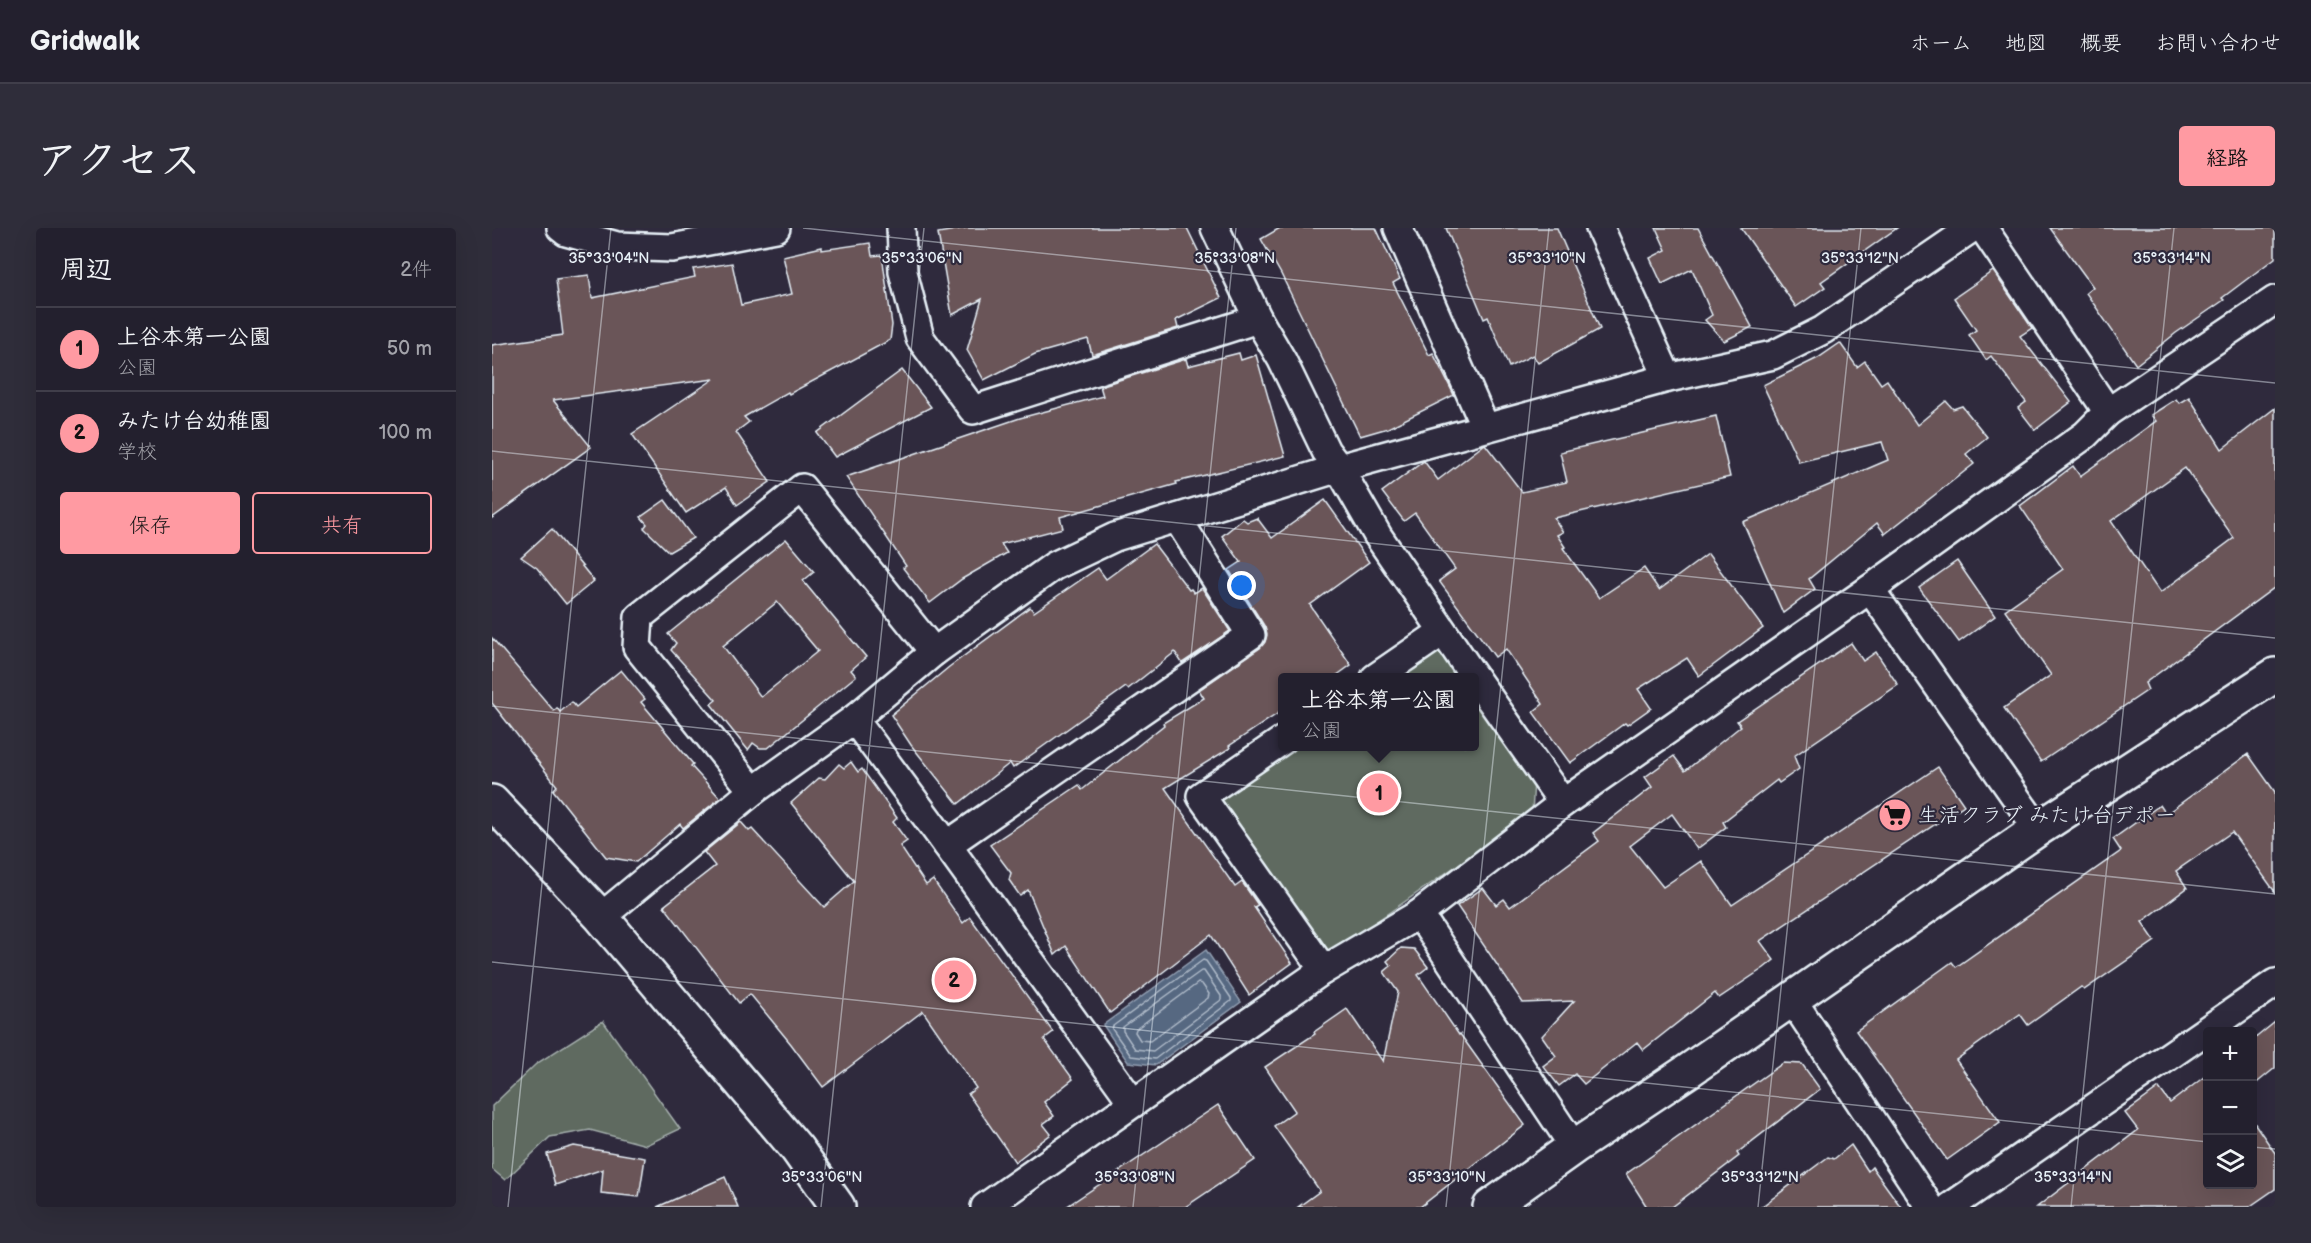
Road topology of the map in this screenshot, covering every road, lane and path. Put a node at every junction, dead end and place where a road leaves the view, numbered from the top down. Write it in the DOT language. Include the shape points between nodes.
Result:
graph roads {
  1 [pos="561,228"];
  2 [pos="776,228"];
  3 [pos="901,228"];
  4 [pos="1215,228"];
  5 [pos="1398,228"];
  6 [pos="1600,228"];
  7 [pos="1972,228"];
  8 [pos="1983,228"];
  9 [pos="2275,300"];
  10 [pos="1258,319"];
  11 [pos="1668,378"];
  12 [pos="2108,412"];
  13 [pos="1485,427"];
  14 [pos="1339,468"];
  15 [pos="1178,518"];
  16 [pos="1870,589"];
  17 [pos="1442,632"];
  18 [pos="934,652"];
  19 [pos="1382,673"];
  20 [pos="1471,673"];
  21 [pos="2275,675"];
  22 [pos="1479,684"];
  23 [pos="854,720"];
  24 [pos="1278,743"];
  25 [pos="753,791"];
  26 [pos="492,802"];
  27 [pos="1563,803"];
  28 [pos="2038,829"];
  29 [pos="947,845"];
  30 [pos="1419,914"];
  31 [pos="601,917"];
  32 [pos="1322,971"];
  33 [pos="2275,983"];
  34 [pos="1791,998"];
  35 [pos="1133,1103"];
  36 [pos="1574,1147"];
  37 [pos="838,1207"];
  38 [pos="985,1207"];
  39 [pos="1490,1207"];
  40 [pos="1930,1207"];
  41 [pos="1950,1207"];
  1 -- 2 [label="street" via="618,246 672,248"];
  3 -- 10 [label="street" via="903,272 920,338 973,410"];
  4 -- 10 [label="street"];
  5 -- 13 [label="street"];
  6 -- 11 [label="street"];
  7 -- 11 [label="street" via="1799,344 1773,355"];
  8 -- 12 [label="street"];
  9 -- 12 [label="street"];
  10 -- 14 [label="street" via="1326,452"];
  11 -- 13 [label="street"];
  12 -- 16 [label="street" via="2085,435"];
  13 -- 14 [label="street"];
  14 -- 15 [label="street"];
  14 -- 17 [label="street" via="1378,536"];
  15 -- 18 [label="street" via="1115,537 1054,566"];
  15 -- 29 [label="street" via="1251,635"];
  16 -- 27 [label="street"];
  16 -- 28 [label="street"];
  17 -- 19 [label="street"];
  17 -- 20 [label="street"];
  18 -- 23 [label="street"];
  18 -- 25 [label="street" via="802,488 639,617 637,647"];
  21 -- 28 [label="street"];
  22 -- 27 [label="street"];
  23 -- 25 [label="street"];
  23 -- 29 [label="street"];
  24 -- 32 [label="street" via="1201,796"];
  25 -- 31 [label="street"];
  26 -- 31 [label="street"];
  27 -- 30 [label="street"];
  28 -- 34 [label="street"];
  29 -- 35 [label="street"];
  30 -- 32 [label="street"];
  30 -- 36 [label="street"];
  31 -- 37 [label="street" via="796,1149"];
  32 -- 35 [label="street"];
  33 -- 41 [label="street"];
  34 -- 36 [label="street"];
  34 -- 40 [label="street"];
  35 -- 38 [label="street"];
  36 -- 39 [label="street"];
}
